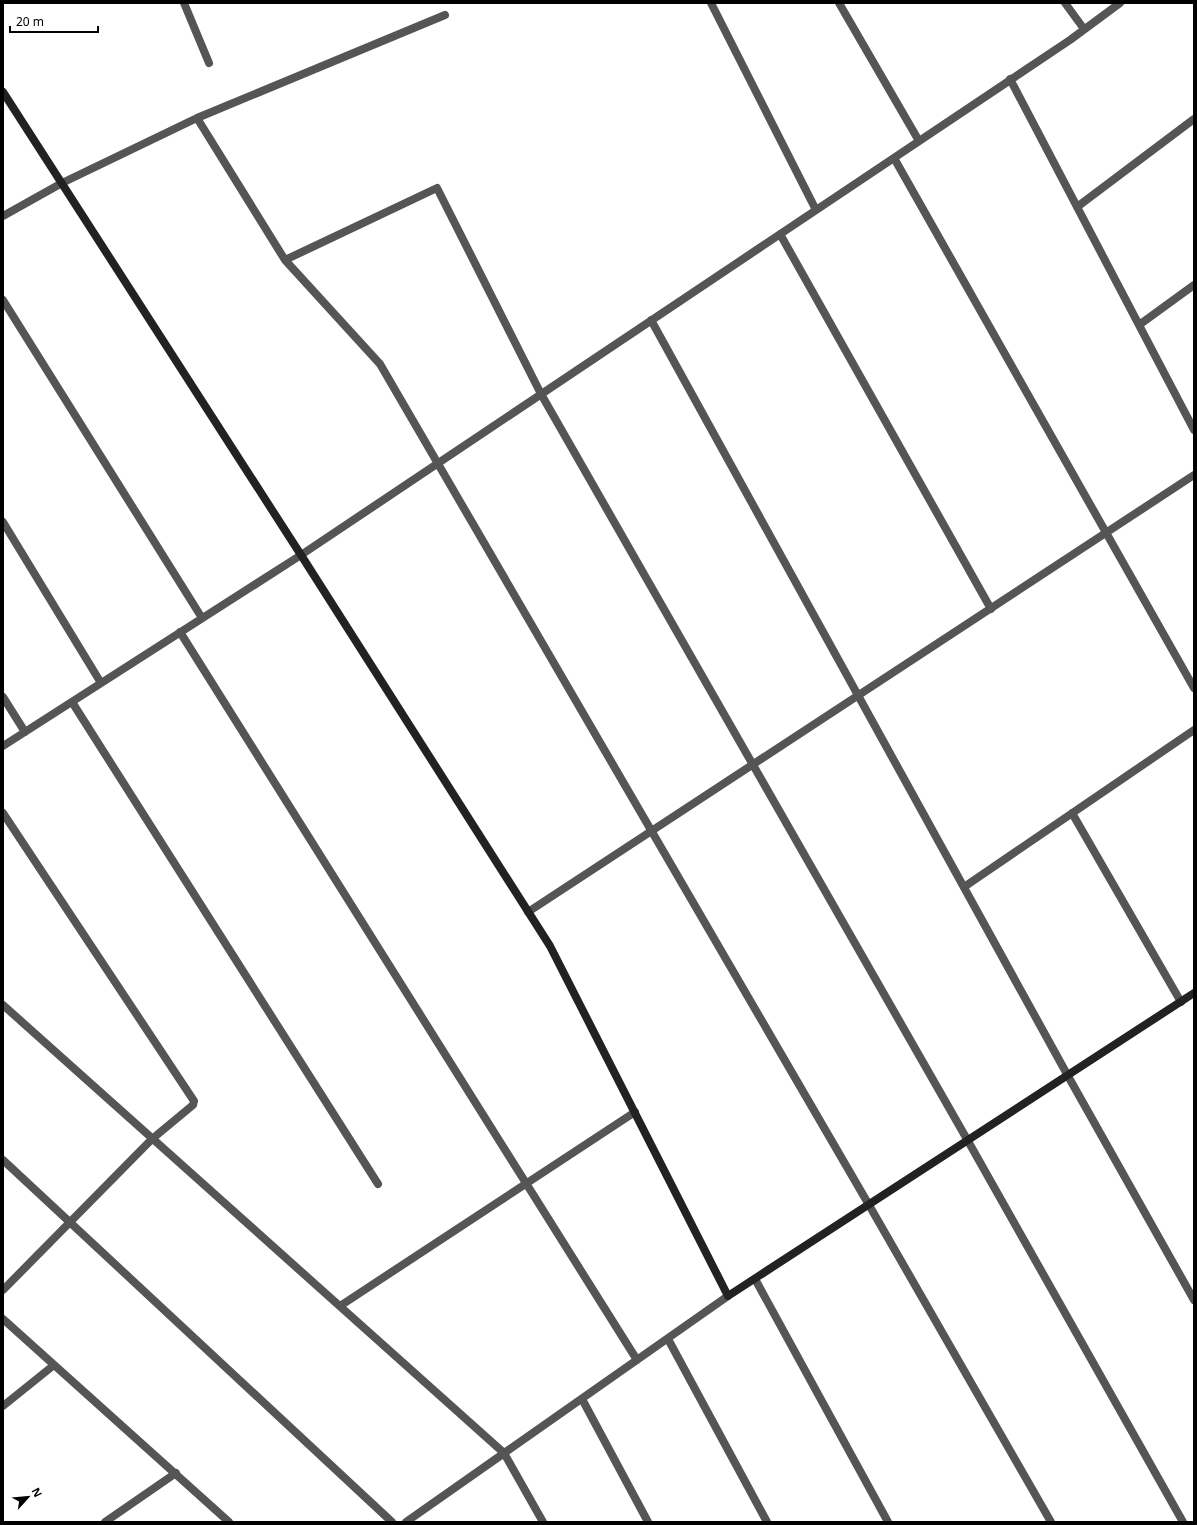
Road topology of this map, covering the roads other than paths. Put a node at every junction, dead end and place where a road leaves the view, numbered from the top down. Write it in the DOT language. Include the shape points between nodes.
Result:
graph roads {
  1 [pos="184,3"];
  2 [pos="711,3"];
  3 [pos="839,3"];
  4 [pos="1065,3"];
  5 [pos="1120,3"];
  6 [pos="445,15"];
  7 [pos="1084,29"];
  8 [pos="209,64"];
  9 [pos="1010,79"];
  10 [pos="3,92"];
  11 [pos="197,118"];
  12 [pos="1194,119"];
  13 [pos="919,141"];
  14 [pos="894,158"];
  15 [pos="62,184"];
  16 [pos="1077,206"];
  17 [pos="816,210"];
  18 [pos="3,216"];
  19 [pos="780,234"];
  20 [pos="285,260"];
  21 [pos="1194,285"];
  22 [pos="3,300"];
  23 [pos="651,320"];
  24 [pos="1139,324"];
  25 [pos="541,394"];
  26 [pos="1194,428"];
  27 [pos="438,463"];
  28 [pos="1194,475"];
  29 [pos="3,522"];
  30 [pos="1106,533"];
  31 [pos="301,555"];
  32 [pos="990,609"];
  33 [pos="202,618"];
  34 [pos="180,632"];
  35 [pos="101,683"];
  36 [pos="1194,688"];
  37 [pos="858,696"];
  38 [pos="3,697"];
  39 [pos="72,702"];
  40 [pos="1194,730"];
  41 [pos="25,732"];
  42 [pos="3,746"];
  43 [pos="753,764"];
  44 [pos="3,813"];
  45 [pos="1072,813"];
  46 [pos="652,831"];
  47 [pos="964,887"];
  48 [pos="528,912"];
  49 [pos="1194,994"];
  50 [pos="1181,1002"];
  51 [pos="3,1005"];
  52 [pos="1068,1076"];
  53 [pos="634,1112"];
  54 [pos="152,1138"];
  55 [pos="968,1141"];
  56 [pos="3,1160"];
  57 [pos="526,1183"];
  58 [pos="378,1184"];
  59 [pos="869,1205"];
  60 [pos="70,1222"];
  61 [pos="755,1279"];
  62 [pos="3,1290"];
  63 [pos="728,1296"];
  64 [pos="1194,1300"];
  65 [pos="340,1306"];
  66 [pos="3,1319"];
  67 [pos="668,1339"];
  68 [pos="637,1360"];
  69 [pos="54,1365"];
  70 [pos="582,1398"];
  71 [pos="3,1406"];
  72 [pos="504,1454"];
  73 [pos="176,1473"];
  74 [pos="105,1522"];
  75 [pos="229,1522"];
  76 [pos="392,1522"];
  77 [pos="406,1522"];
  78 [pos="543,1522"];
  79 [pos="648,1522"];
  80 [pos="767,1522"];
  81 [pos="888,1522"];
  82 [pos="1051,1522"];
  83 [pos="1183,1522"];
  1 -- 8 [label="street"];
  2 -- 17 [label="street"];
  3 -- 13 [label="street"];
  4 -- 7 [label="street"];
  5 -- 7 [label="street"];
  6 -- 11 [label="street"];
  7 -- 9 [label="street"];
  9 -- 13 [label="street"];
  9 -- 16 [label="street"];
  10 -- 15 [label="street"];
  11 -- 15 [label="street"];
  11 -- 20 [label="street"];
  12 -- 16 [label="street"];
  13 -- 14 [label="street"];
  14 -- 17 [label="street"];
  14 -- 30 [label="street"];
  15 -- 18 [label="street"];
  15 -- 31 [label="street"];
  16 -- 24 [label="street"];
  17 -- 19 [label="street"];
  19 -- 23 [label="street"];
  19 -- 32 [label="street"];
  20 -- 25 [label="street" via="437,188"];
  20 -- 27 [label="street" via="380,364"];
  21 -- 24 [label="street"];
  22 -- 33 [label="street"];
  23 -- 25 [label="street"];
  23 -- 37 [label="street"];
  24 -- 26 [label="street"];
  25 -- 27 [label="street"];
  25 -- 43 [label="street"];
  27 -- 31 [label="street"];
  27 -- 46 [label="street"];
  28 -- 30 [label="street"];
  29 -- 35 [label="street"];
  30 -- 32 [label="street"];
  30 -- 36 [label="street"];
  31 -- 33 [label="street"];
  31 -- 48 [label="street"];
  32 -- 37 [label="street"];
  33 -- 34 [label="street"];
  34 -- 35 [label="street"];
  34 -- 57 [label="street"];
  35 -- 39 [label="street"];
  37 -- 43 [label="street"];
  37 -- 47 [label="street"];
  38 -- 41 [label="street"];
  39 -- 41 [label="street"];
  39 -- 58 [label="street"];
  40 -- 45 [label="street"];
  41 -- 42 [label="street"];
  43 -- 46 [label="street"];
  43 -- 55 [label="street"];
  44 -- 54 [label="street" via="194,1099 193,1105"];
  45 -- 47 [label="street"];
  45 -- 50 [label="street"];
  46 -- 48 [label="street"];
  46 -- 59 [label="street"];
  47 -- 52 [label="street"];
  48 -- 53 [label="street" via="550,946"];
  49 -- 50 [label="street"];
  50 -- 52 [label="street"];
  51 -- 54 [label="street"];
  52 -- 55 [label="street"];
  52 -- 64 [label="street"];
  53 -- 57 [label="street"];
  53 -- 63 [label="street"];
  54 -- 60 [label="street"];
  54 -- 65 [label="street"];
  55 -- 59 [label="street"];
  55 -- 83 [label="street"];
  56 -- 60 [label="street"];
  57 -- 65 [label="street"];
  57 -- 68 [label="street"];
  59 -- 61 [label="street"];
  59 -- 82 [label="street"];
  60 -- 62 [label="street"];
  60 -- 76 [label="street"];
  61 -- 63 [label="street"];
  61 -- 81 [label="street"];
  63 -- 67 [label="street"];
  65 -- 72 [label="street"];
  66 -- 69 [label="street"];
  67 -- 68 [label="street"];
  67 -- 80 [label="street"];
  68 -- 70 [label="street"];
  69 -- 71 [label="street"];
  69 -- 73 [label="street"];
  70 -- 72 [label="street"];
  70 -- 79 [label="street"];
  72 -- 77 [label="street"];
  72 -- 78 [label="street"];
  73 -- 74 [label="street"];
  73 -- 75 [label="street"];
}
